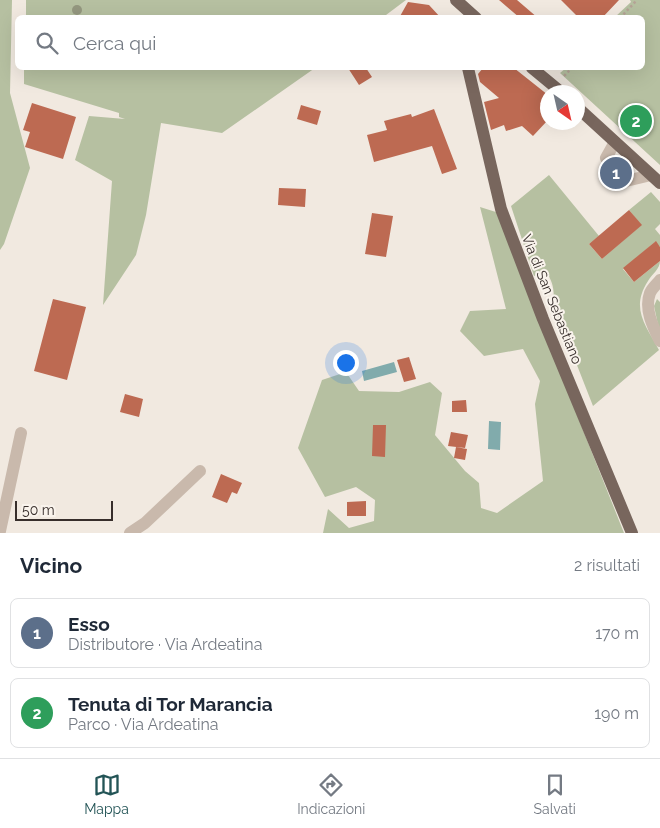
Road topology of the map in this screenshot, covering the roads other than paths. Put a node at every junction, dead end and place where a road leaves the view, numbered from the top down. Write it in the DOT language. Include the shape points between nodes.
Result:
graph roads {
  1 [pos="458,2"];
  2 [pos="458,15"];
  3 [pos="473,15"];
  4 [pos="468,70"];
  5 [pos="534,70"];
  6 [pos="553,85"];
  7 [pos="585,114"];
  8 [pos="615,142"];
  9 [pos="655,179"];
  10 [pos="660,280"];
  11 [pos="660,341"];
  12 [pos="21,433"];
  13 [pos="200,471"];
  14 [pos="0,531"];
  15 [pos="130,533"];
  16 [pos="632,533"];
  1 -- 2 [label="main road"];
  1 -- 3 [label="main road"];
  4 -- 16 [label="main road, Via di San Sebastiano" via="501,209"];
  5 -- 6 [label="main road"];
  7 -- 8 [label="main road"];
  8 -- 9 [label="main road"];
  8 -- 9 [label="street" via="606,158 626,181"];
  10 -- 11 [label="street" via="648,302 648,312"];
  12 -- 14 [label="street"];
  13 -- 15 [label="street" via="146,523"];
}
